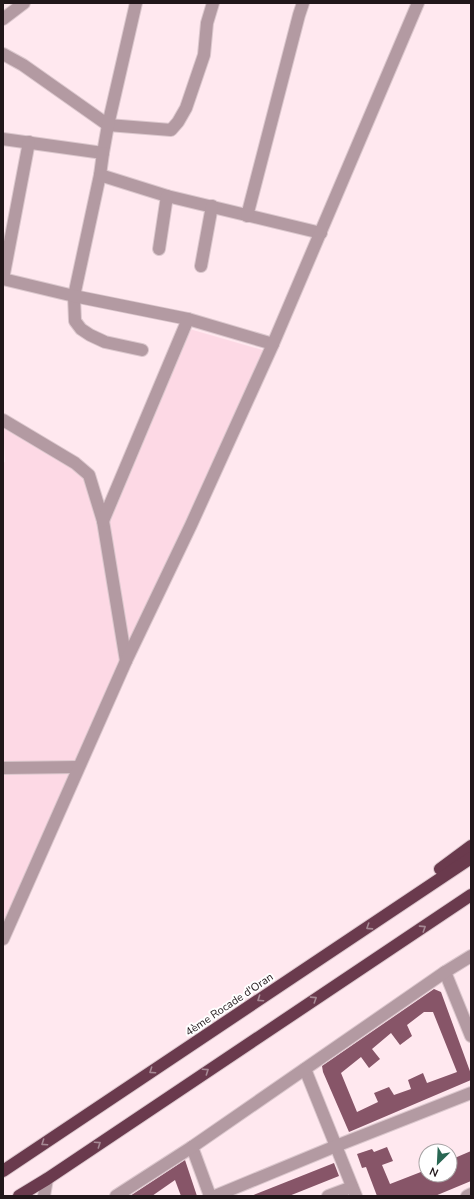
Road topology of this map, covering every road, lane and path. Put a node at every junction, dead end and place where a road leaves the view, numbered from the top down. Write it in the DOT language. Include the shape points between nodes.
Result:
graph roads {
  1 [pos="24,3"];
  2 [pos="136,3"];
  3 [pos="213,3"];
  4 [pos="304,3"];
  5 [pos="418,3"];
  6 [pos="3,19"];
  7 [pos="3,54"];
  8 [pos="108,124"];
  9 [pos="3,138"];
  10 [pos="29,142"];
  11 [pos="103,153"];
  12 [pos="100,175"];
  13 [pos="167,196"];
  14 [pos="212,206"];
  15 [pos="247,216"];
  16 [pos="321,233"];
  17 [pos="160,249"];
  18 [pos="201,266"];
  19 [pos="3,279"];
  20 [pos="74,296"];
  21 [pos="188,319"];
  22 [pos="274,344"];
  23 [pos="142,350"];
  24 [pos="3,420"];
  25 [pos="103,521"];
  26 [pos="126,661"];
  27 [pos="78,767"];
  28 [pos="3,768"];
  29 [pos="471,846"];
  30 [pos="471,858"];
  31 [pos="467,899"];
  32 [pos="391,913"];
  33 [pos="3,939"];
  34 [pos="471,956"];
  35 [pos="445,972"];
  36 [pos="471,1036"];
  37 [pos="305,1069"];
  38 [pos="471,1093"];
  39 [pos="336,1146"];
  40 [pos="192,1147"];
  41 [pos="3,1171"];
  42 [pos="47,1179"];
  43 [pos="354,1191"];
  44 [pos="471,1194"];
  45 [pos="19,1196"];
  46 [pos="44,1196"];
  47 [pos="116,1196"];
  48 [pos="210,1196"];
  49 [pos="216,1196"];
  50 [pos="328,1196"];
  51 [pos="467,1196"];
  1 -- 6 [label="street"];
  2 -- 8 [label="street"];
  3 -- 8 [label="street" via="207,23 204,56 186,108 178,122 171,130"];
  4 -- 15 [label="street"];
  5 -- 16 [label="street"];
  7 -- 8 [label="street" via="23,64"];
  8 -- 11 [label="street"];
  9 -- 10 [label="street"];
  10 -- 11 [label="street"];
  10 -- 19 [label="street"];
  11 -- 12 [label="street"];
  12 -- 13 [label="street"];
  12 -- 20 [label="street"];
  13 -- 14 [label="street"];
  13 -- 17 [label="street"];
  14 -- 15 [label="street"];
  14 -- 18 [label="street"];
  15 -- 16 [label="street"];
  16 -- 22 [label="street"];
  19 -- 20 [label="street"];
  20 -- 21 [label="street"];
  20 -- 23 [label="street" via="75,321 80,329 105,342"];
  21 -- 22 [label="street"];
  21 -- 25 [label="street"];
  22 -- 26 [label="street"];
  24 -- 25 [label="street" via="75,463 89,475"];
  25 -- 26 [label="street"];
  26 -- 27 [label="street"];
  27 -- 28 [label="street"];
  27 -- 33 [label="street"];
  29 -- 32 [label="highway"];
  30 -- 32 [label="highway, 4ème Rocade d'Oran"];
  42 -- 31 [label="highway, one-way"];
  32 -- 41 [label="highway, 4ème Rocade d'Oran, one-way"];
  34 -- 35 [label="street"];
  35 -- 36 [label="street"];
  35 -- 37 [label="street"];
  37 -- 39 [label="street"];
  37 -- 40 [label="street"];
  38 -- 39 [label="street"];
  39 -- 43 [label="street"];
  39 -- 49 [label="street"];
  40 -- 47 [label="street"];
  40 -- 48 [label="street"];
  42 -- 45 [label="highway"];
  42 -- 46 [label="street"];
  43 -- 50 [label="street"];
  44 -- 51 [label="street"];
}
